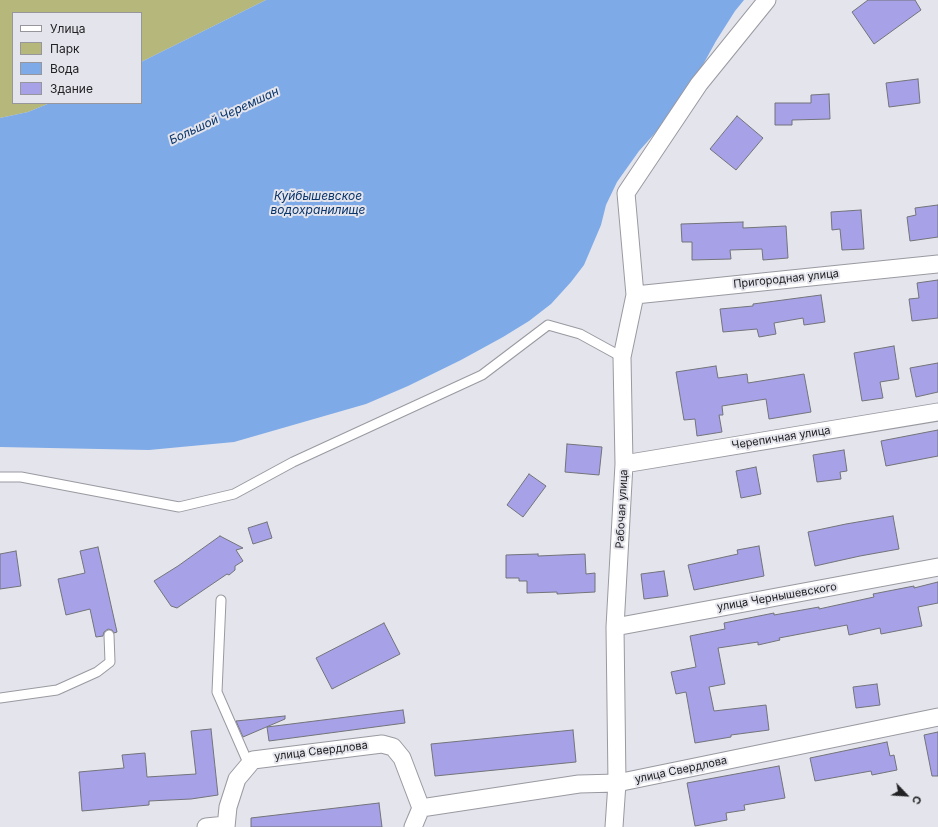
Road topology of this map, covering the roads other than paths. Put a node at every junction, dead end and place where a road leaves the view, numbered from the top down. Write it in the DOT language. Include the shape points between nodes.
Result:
graph roads {
  1 [pos="767,0"];
  2 [pos="938,264"];
  3 [pos="634,295"];
  4 [pos="622,357"];
  5 [pos="938,412"];
  6 [pos="624,464"];
  7 [pos="0,477"];
  8 [pos="938,567"];
  9 [pos="221,600"];
  10 [pos="615,627"];
  11 [pos="109,635"];
  12 [pos="0,698"];
  13 [pos="938,717"];
  14 [pos="249,765"];
  15 [pos="617,783"];
  16 [pos="421,808"];
  17 [pos="226,826"];
  18 [pos="206,827"];
  19 [pos="413,827"];
  20 [pos="614,827"];
  1 -- 3 [label="street, Рабочая улица" via="699,84 626,193"];
  2 -- 3 [label="street, Пригородная улица"];
  3 -- 4 [label="street, Рабочая улица"];
  4 -- 6 [label="street, Рабочая улица"];
  4 -- 7 [label="lane" via="580,334 548,324 482,375 293,462 234,494 178,507 21,478"];
  5 -- 6 [label="street, Черепичная улица"];
  6 -- 10 [label="street, Рабочая улица"];
  8 -- 10 [label="street, улица Чернышевского"];
  9 -- 14 [label="lane" via="216,692"];
  10 -- 15 [label="street, Рабочая улица"];
  11 -- 12 [label="lane" via="110,662 97,672 57,690"];
  13 -- 15 [label="street, улица Свердлова"];
  14 -- 16 [label="street, улица Свердлова" via="253,760 382,744 393,747 402,758"];
  14 -- 17 [label="street" via="238,779 228,807"];
  15 -- 16 [label="street, улица Свердлова" via="579,784"];
  15 -- 20 [label="street, Рабочая улица"];
  16 -- 19 [label="street"];
  17 -- 18 [label="street"];
}
